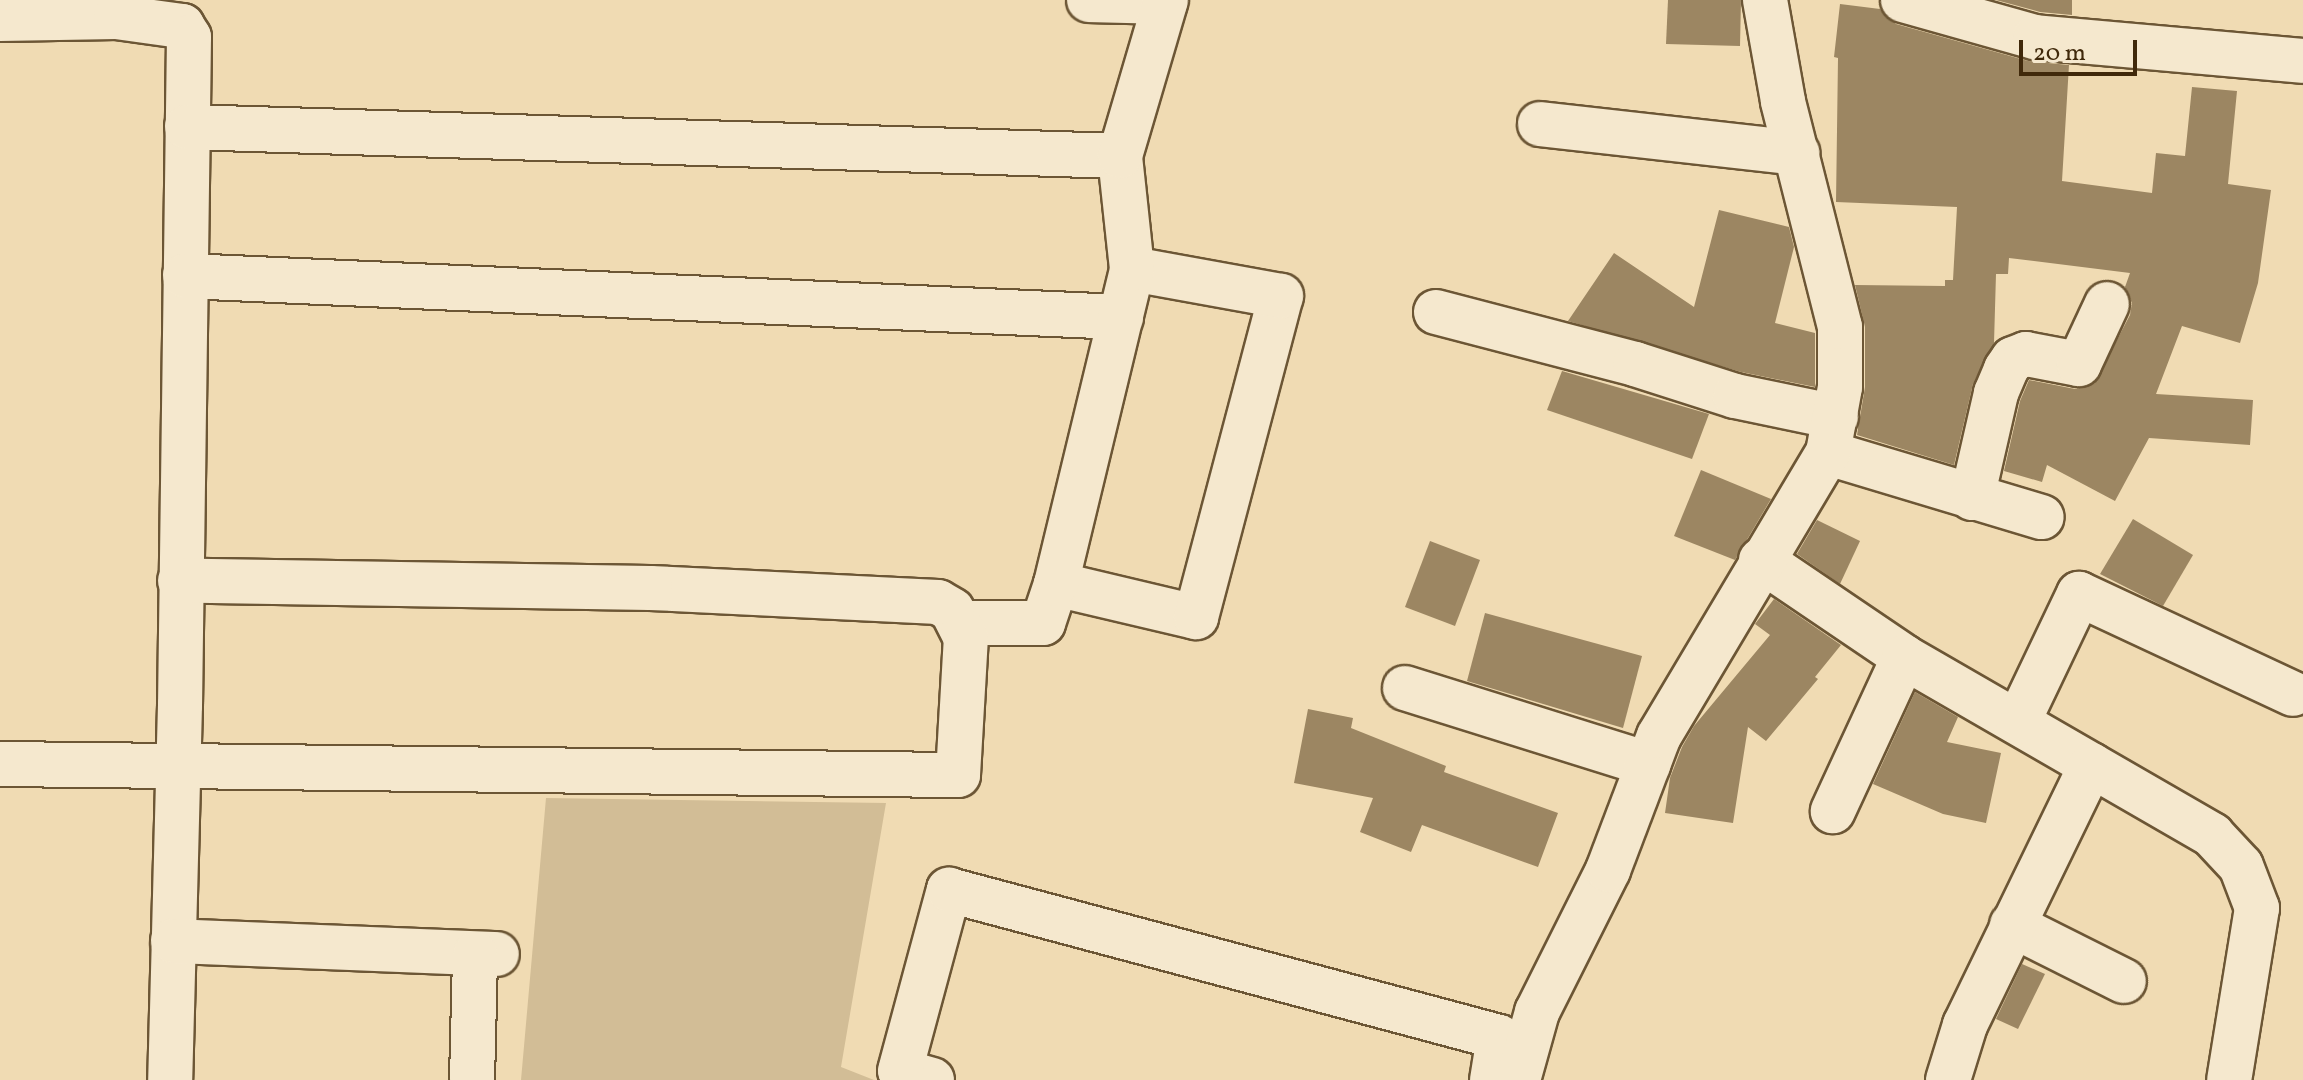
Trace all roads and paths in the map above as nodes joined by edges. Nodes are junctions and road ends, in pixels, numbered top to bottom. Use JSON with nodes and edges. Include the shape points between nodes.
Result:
{"nodes":[{"id":1,"x":1089,"y":0,"type":"edge"},
{"id":2,"x":1765,"y":0,"type":"edge"},
{"id":3,"x":1903,"y":0,"type":"edge"},
{"id":4,"x":1165,"y":1,"type":"edge"},
{"id":5,"x":189,"y":13,"type":"edge"},
{"id":6,"x":0,"y":19,"type":"edge"},
{"id":7,"x":2303,"y":61,"type":"edge"},
{"id":8,"x":1540,"y":124,"type":"dead end"},
{"id":9,"x":187,"y":127,"type":"junction"},
{"id":10,"x":1797,"y":153,"type":"junction"},
{"id":11,"x":1120,"y":156,"type":"junction"},
{"id":12,"x":1132,"y":269,"type":"junction"},
{"id":13,"x":185,"y":276,"type":"junction"},
{"id":14,"x":2107,"y":304,"type":"dead end"},
{"id":15,"x":1436,"y":312,"type":"dead end"},
{"id":16,"x":1121,"y":317,"type":"junction"},
{"id":17,"x":1832,"y":435,"type":"junction"},
{"id":18,"x":1972,"y":498,"type":"junction"},
{"id":19,"x":2042,"y":517,"type":"dead end"},
{"id":20,"x":1761,"y":560,"type":"junction"},
{"id":21,"x":180,"y":581,"type":"junction"},
{"id":22,"x":1056,"y":584,"type":"junction"},
{"id":23,"x":961,"y":623,"type":"junction"},
{"id":24,"x":1904,"y":657,"type":"junction"},
{"id":25,"x":1405,"y":688,"type":"dead end"},
{"id":26,"x":2293,"y":694,"type":"dead end"},
{"id":27,"x":2018,"y":722,"type":"junction"},
{"id":28,"x":0,"y":764,"type":"edge"},
{"id":29,"x":1648,"y":764,"type":"junction"},
{"id":30,"x":2091,"y":765,"type":"junction"},
{"id":31,"x":178,"y":766,"type":"junction"},
{"id":32,"x":1833,"y":811,"type":"dead end"},
{"id":33,"x":2012,"y":925,"type":"junction"},
{"id":34,"x":173,"y":941,"type":"junction"},
{"id":35,"x":2124,"y":981,"type":"dead end"},
{"id":36,"x":170,"y":1080,"type":"edge"},
{"id":37,"x":472,"y":1080,"type":"edge"},
{"id":38,"x":932,"y":1080,"type":"edge"},
{"id":39,"x":1492,"y":1080,"type":"edge"},
{"id":40,"x":1518,"y":1080,"type":"edge"},
{"id":41,"x":1948,"y":1080,"type":"edge"},
{"id":42,"x":2229,"y":1080,"type":"edge"}],
"edges":[{"from":1,"to":4,"type":"street"},
{"from":2,"to":10,"type":"street"},
{"from":3,"to":7,"type":"street","via":[[2035,37]]},
{"from":4,"to":11,"type":"street"},
{"from":5,"to":6,"type":"street"},
{"from":5,"to":9,"type":"street"},
{"from":8,"to":10,"type":"street"},
{"from":9,"to":11,"type":"street"},
{"from":9,"to":13,"type":"street"},
{"from":10,"to":17,"type":"street","via":[[1840,327],[1842,359]]},
{"from":11,"to":12,"type":"street"},
{"from":12,"to":16,"type":"street"},
{"from":12,"to":22,"type":"street","via":[[1281,296],[1196,617]]},
{"from":13,"to":16,"type":"street"},
{"from":13,"to":21,"type":"street"},
{"from":14,"to":18,"type":"street","via":[[2079,364],[2026,354],[2006,369]]},
{"from":15,"to":17,"type":"street","via":[[1635,364]]},
{"from":16,"to":22,"type":"street"},
{"from":17,"to":18,"type":"street"},
{"from":17,"to":20,"type":"street","via":[[1787,525]]},
{"from":18,"to":19,"type":"street"},
{"from":20,"to":24,"type":"street"},
{"from":20,"to":29,"type":"street","via":[[1686,685]]},
{"from":21,"to":23,"type":"street","via":[[650,588],[938,602]]},
{"from":21,"to":31,"type":"street"},
{"from":22,"to":23,"type":"street","via":[[1043,623]]},
{"from":23,"to":31,"type":"street","via":[[966,638],[958,775]]},
{"from":24,"to":27,"type":"street"},
{"from":24,"to":32,"type":"street"},
{"from":25,"to":29,"type":"street"},
{"from":26,"to":27,"type":"street","via":[[2079,594]]},
{"from":27,"to":30,"type":"street"},
{"from":28,"to":31,"type":"street"},
{"from":29,"to":40,"type":"street","via":[[1608,870],[1537,1012]]},
{"from":30,"to":33,"type":"street"},
{"from":30,"to":42,"type":"street","via":[[2212,835],[2241,866],[2252,888],[2257,908]]},
{"from":31,"to":34,"type":"street"},
{"from":33,"to":35,"type":"street"},
{"from":33,"to":41,"type":"street","via":[[1965,1025]]},
{"from":34,"to":36,"type":"street"},
{"from":34,"to":37,"type":"street","via":[[486,954]]},
{"from":38,"to":39,"type":"street","via":[[900,1071],[949,890],[1499,1037]]}]}
